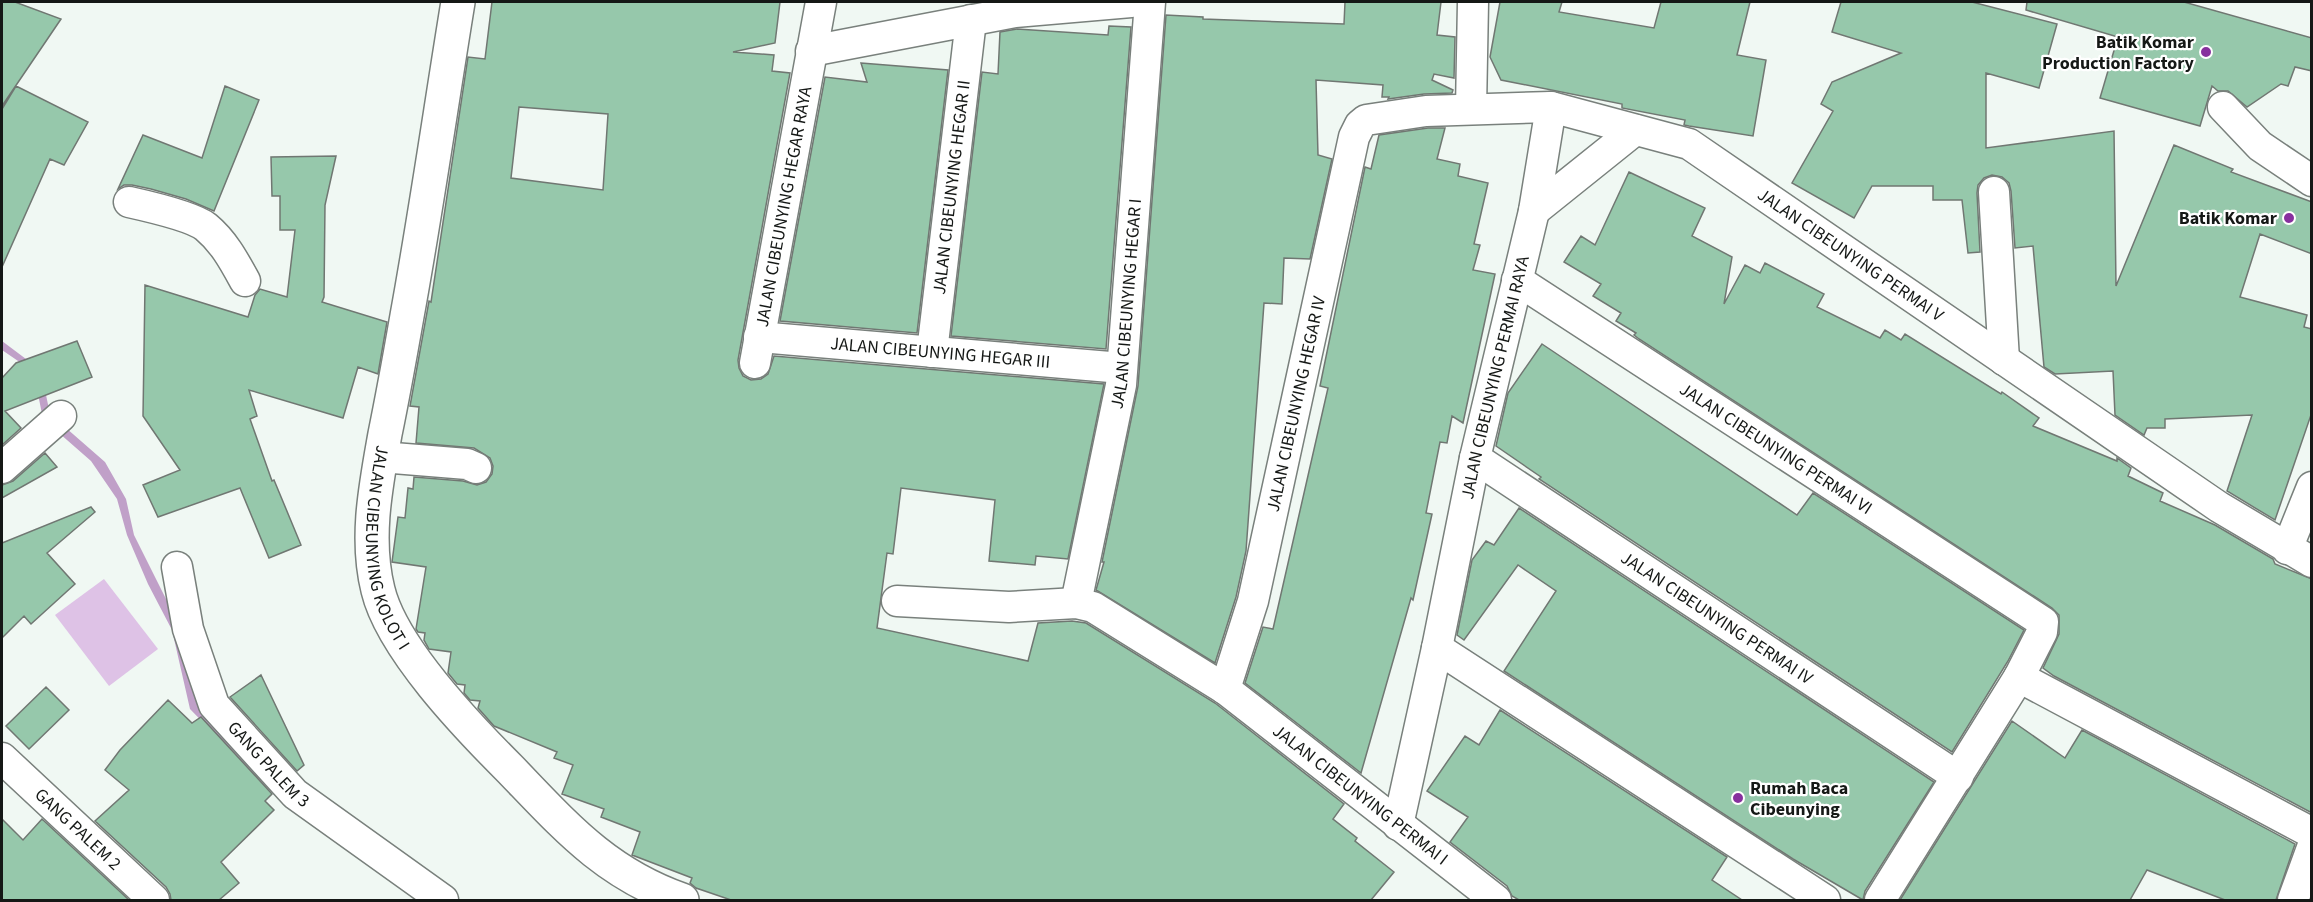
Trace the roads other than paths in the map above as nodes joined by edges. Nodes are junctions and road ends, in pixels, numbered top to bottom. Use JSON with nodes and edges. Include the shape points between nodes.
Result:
{"nodes":[{"id":1,"x":458,"y":2,"type":"edge"},
{"id":2,"x":821,"y":2,"type":"edge"},
{"id":3,"x":1131,"y":2,"type":"edge"},
{"id":4,"x":1150,"y":2,"type":"edge"},
{"id":5,"x":1473,"y":2,"type":"edge"},
{"id":6,"x":970,"y":20,"type":"junction"},
{"id":7,"x":811,"y":51,"type":"junction"},
{"id":8,"x":1551,"y":107,"type":"junction"},
{"id":9,"x":2223,"y":107,"type":"dead end"},
{"id":10,"x":1471,"y":109,"type":"junction"},
{"id":11,"x":1366,"y":120,"type":"joint"},
{"id":12,"x":1635,"y":130,"type":"junction"},
{"id":13,"x":2312,"y":181,"type":"edge"},
{"id":14,"x":1994,"y":192,"type":"dead end"},
{"id":15,"x":129,"y":202,"type":"dead end"},
{"id":16,"x":1534,"y":211,"type":"junction"},
{"id":17,"x":1517,"y":280,"type":"junction"},
{"id":18,"x":245,"y":281,"type":"dead end"},
{"id":19,"x":757,"y":350,"type":"joint"},
{"id":20,"x":932,"y":352,"type":"junction"},
{"id":21,"x":2004,"y":360,"type":"junction"},
{"id":22,"x":1122,"y":368,"type":"junction"},
{"id":23,"x":61,"y":416,"type":"dead end"},
{"id":24,"x":381,"y":457,"type":"junction"},
{"id":25,"x":1475,"y":458,"type":"junction"},
{"id":26,"x":2,"y":468,"type":"edge"},
{"id":27,"x":476,"y":468,"type":"dead end"},
{"id":28,"x":2312,"y":487,"type":"edge"},
{"id":29,"x":2299,"y":555,"type":"edge"},
{"id":30,"x":177,"y":567,"type":"dead end"},
{"id":31,"x":897,"y":601,"type":"dead end"},
{"id":32,"x":1076,"y":603,"type":"junction"},
{"id":33,"x":1437,"y":648,"type":"junction"},
{"id":34,"x":2019,"y":677,"type":"junction"},
{"id":35,"x":1225,"y":689,"type":"junction"},
{"id":36,"x":2,"y":758,"type":"edge"},
{"id":37,"x":1958,"y":777,"type":"junction"},
{"id":38,"x":1398,"y":825,"type":"junction"},
{"id":39,"x":2312,"y":833,"type":"edge"},
{"id":40,"x":2312,"y":848,"type":"edge"},
{"id":41,"x":154,"y":900,"type":"edge"},
{"id":42,"x":443,"y":900,"type":"edge"},
{"id":43,"x":682,"y":900,"type":"edge"},
{"id":44,"x":1496,"y":900,"type":"edge"},
{"id":45,"x":1825,"y":900,"type":"edge"},
{"id":46,"x":1880,"y":900,"type":"edge"},
{"id":47,"x":2293,"y":900,"type":"edge"}],
"edges":[{"from":1,"to":24,"type":"street","name":"JALAN CIBEUNYING KOLOT I"},
{"from":2,"to":7,"type":"street","name":"JALAN CIBEUNYING HEGAR RAYA"},
{"from":3,"to":6,"type":"street"},
{"from":4,"to":22,"type":"street","name":"JALAN CIBEUNYING HEGAR I"},
{"from":5,"to":10,"type":"street"},
{"from":6,"to":7,"type":"street"},
{"from":6,"to":20,"type":"street","name":"JALAN CIBEUNYING HEGAR II"},
{"from":7,"to":19,"type":"street","name":"JALAN CIBEUNYING HEGAR RAYA"},
{"from":8,"to":10,"type":"street","name":"JALAN CIBEUNYING PERMAI V"},
{"from":8,"to":12,"type":"street","name":"JALAN CIBEUNYING PERMAI V"},
{"from":8,"to":16,"type":"street","name":"JALAN CIBEUNYING PERMAI RAYA"},
{"from":9,"to":13,"type":"street","via":[[2260,146]]},
{"from":10,"to":11,"type":"street","name":"JALAN CIBEUNYING PERMAI V"},
{"from":11,"to":35,"type":"street","name":"JALAN CIBEUNYING HEGAR IV","via":[[1354,137],[1253,602]]},
{"from":12,"to":16,"type":"street"},
{"from":12,"to":21,"type":"street","name":"JALAN CIBEUNYING PERMAI V","via":[[1689,144]]},
{"from":14,"to":21,"type":"street"},
{"from":15,"to":18,"type":"street","via":[[204,225],[225,247]]},
{"from":16,"to":17,"type":"street","name":"JALAN CIBEUNYING PERMAI RAYA"},
{"from":17,"to":25,"type":"street","name":"JALAN CIBEUNYING PERMAI RAYA"},
{"from":17,"to":34,"type":"street","name":"JALAN CIBEUNYING PERMAI VI","via":[[2043,622],[2042,632]]},
{"from":19,"to":20,"type":"street","name":"JALAN CIBEUNYING HEGAR III"},
{"from":20,"to":22,"type":"street","name":"JALAN CIBEUNYING HEGAR III"},
{"from":21,"to":29,"type":"street","name":"JALAN CIBEUNYING PERMAI V","via":[[2219,507]]},
{"from":22,"to":32,"type":"street","name":"JALAN CIBEUNYING HEGAR I"},
{"from":23,"to":26,"type":"street"},
{"from":24,"to":27,"type":"street"},
{"from":24,"to":43,"type":"street","name":"JALAN CIBEUNYING KOLOT I","via":[[372,544],[378,589],[388,617],[408,651],[470,728],[570,831],[628,876],[652,890]]},
{"from":25,"to":33,"type":"street","name":"JALAN CIBEUNYING PERMAI RAYA"},
{"from":25,"to":37,"type":"street","name":"JALAN CIBEUNYING PERMAI IV"},
{"from":28,"to":29,"type":"street","name":"JALAN CIBEUNYING PERMAI V"},
{"from":30,"to":42,"type":"street","name":"GANG PALEM 3","via":[[188,629],[214,705],[296,794]]},
{"from":31,"to":32,"type":"street","via":[[1009,607]]},
{"from":32,"to":35,"type":"street","name":"JALAN CIBEUNYING PERMAI I","via":[[1093,607]]},
{"from":33,"to":38,"type":"street","name":"JALAN CIBEUNYING PERMAI RAYA"},
{"from":33,"to":45,"type":"street"},
{"from":34,"to":37,"type":"street"},
{"from":34,"to":39,"type":"street"},
{"from":35,"to":38,"type":"street","name":"JALAN CIBEUNYING PERMAI I"},
{"from":36,"to":41,"type":"street","name":"GANG PALEM 2"},
{"from":37,"to":46,"type":"street"},
{"from":38,"to":44,"type":"street","name":"JALAN CIBEUNYING PERMAI I"},
{"from":40,"to":47,"type":"street"}]}
